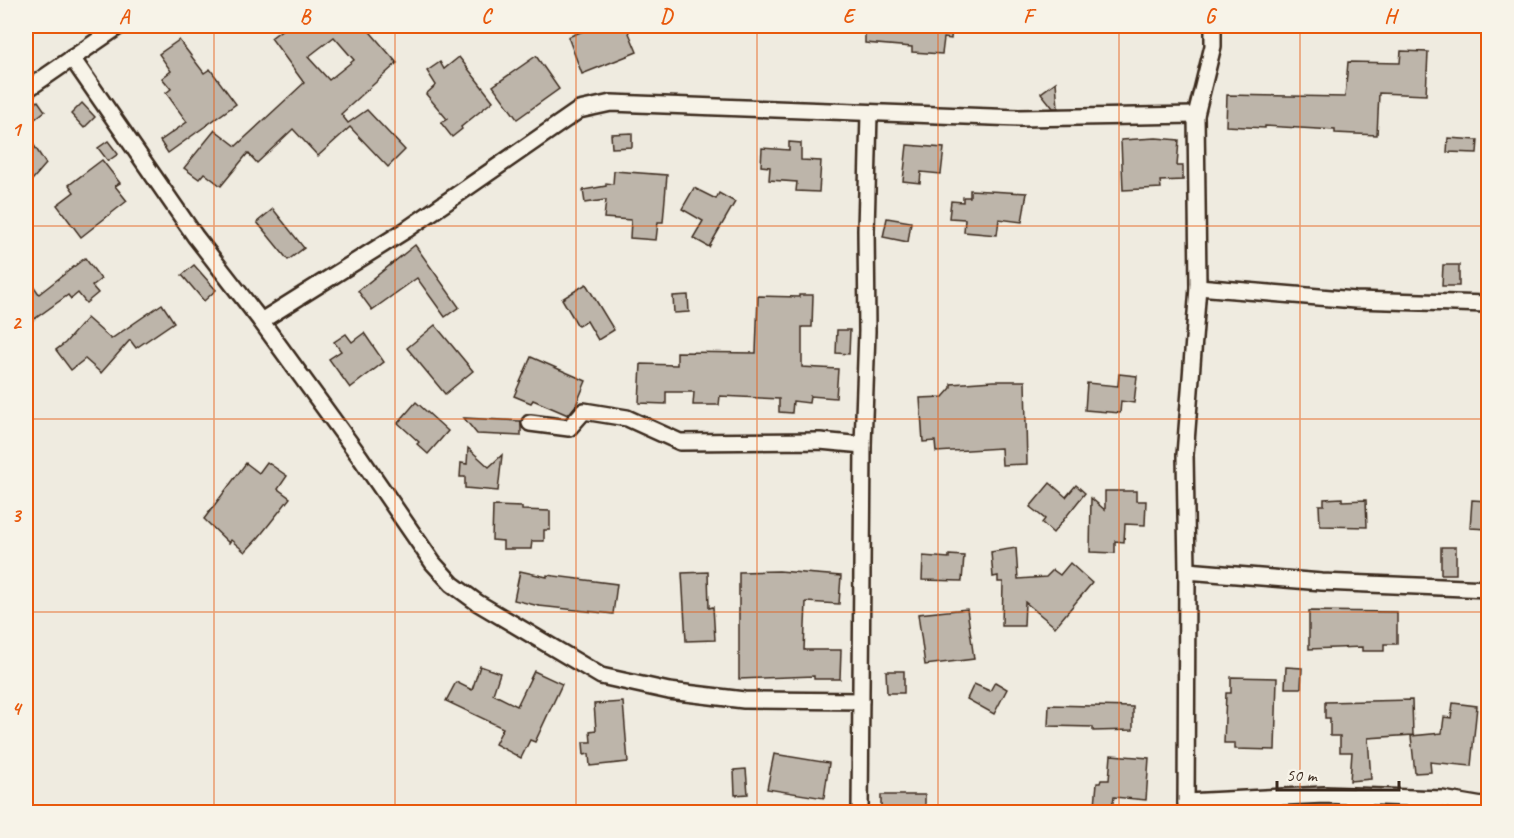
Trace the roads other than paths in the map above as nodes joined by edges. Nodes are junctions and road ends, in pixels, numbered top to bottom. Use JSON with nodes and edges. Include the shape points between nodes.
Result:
{"nodes":[{"id":1,"x":119,"y":26,"type":"edge"},
{"id":2,"x":1213,"y":26,"type":"edge"},
{"id":3,"x":72,"y":58,"type":"junction"},
{"id":4,"x":26,"y":90,"type":"edge"},
{"id":5,"x":869,"y":113,"type":"junction"},
{"id":6,"x":1196,"y":115,"type":"junction"},
{"id":7,"x":1198,"y":288,"type":"junction"},
{"id":8,"x":1488,"y":304,"type":"edge"},
{"id":9,"x":261,"y":321,"type":"junction"},
{"id":10,"x":530,"y":423,"type":"dead end"},
{"id":11,"x":863,"y":445,"type":"junction"},
{"id":12,"x":1187,"y":571,"type":"junction"},
{"id":13,"x":1488,"y":589,"type":"edge"},
{"id":14,"x":861,"y":701,"type":"junction"},
{"id":15,"x":1186,"y":807,"type":"edge"},
{"id":16,"x":1488,"y":807,"type":"edge"},
{"id":17,"x":860,"y":813,"type":"edge"}],
"edges":[{"from":1,"to":3,"type":"street"},
{"from":2,"to":6,"type":"street","via":[[1213,46]]},
{"from":3,"to":4,"type":"street"},
{"from":3,"to":9,"type":"street","via":[[195,237]]},
{"from":5,"to":6,"type":"street","via":[[1019,118]]},
{"from":5,"to":9,"type":"street","via":[[611,102],[579,110],[405,230]]},
{"from":5,"to":11,"type":"street"},
{"from":6,"to":7,"type":"street"},
{"from":7,"to":8,"type":"street","via":[[1355,300]]},
{"from":7,"to":12,"type":"street","via":[[1185,455]]},
{"from":9,"to":14,"type":"street","via":[[433,563],[452,584],[478,603],[602,676],[669,691],[744,699]]},
{"from":10,"to":11,"type":"street","via":[[569,428],[584,411],[627,418],[680,442],[820,441]]},
{"from":11,"to":14,"type":"street"},
{"from":12,"to":13,"type":"street"},
{"from":12,"to":15,"type":"street"},
{"from":14,"to":17,"type":"street"},
{"from":15,"to":16,"type":"street","via":[[1324,795],[1442,799]]}]}
